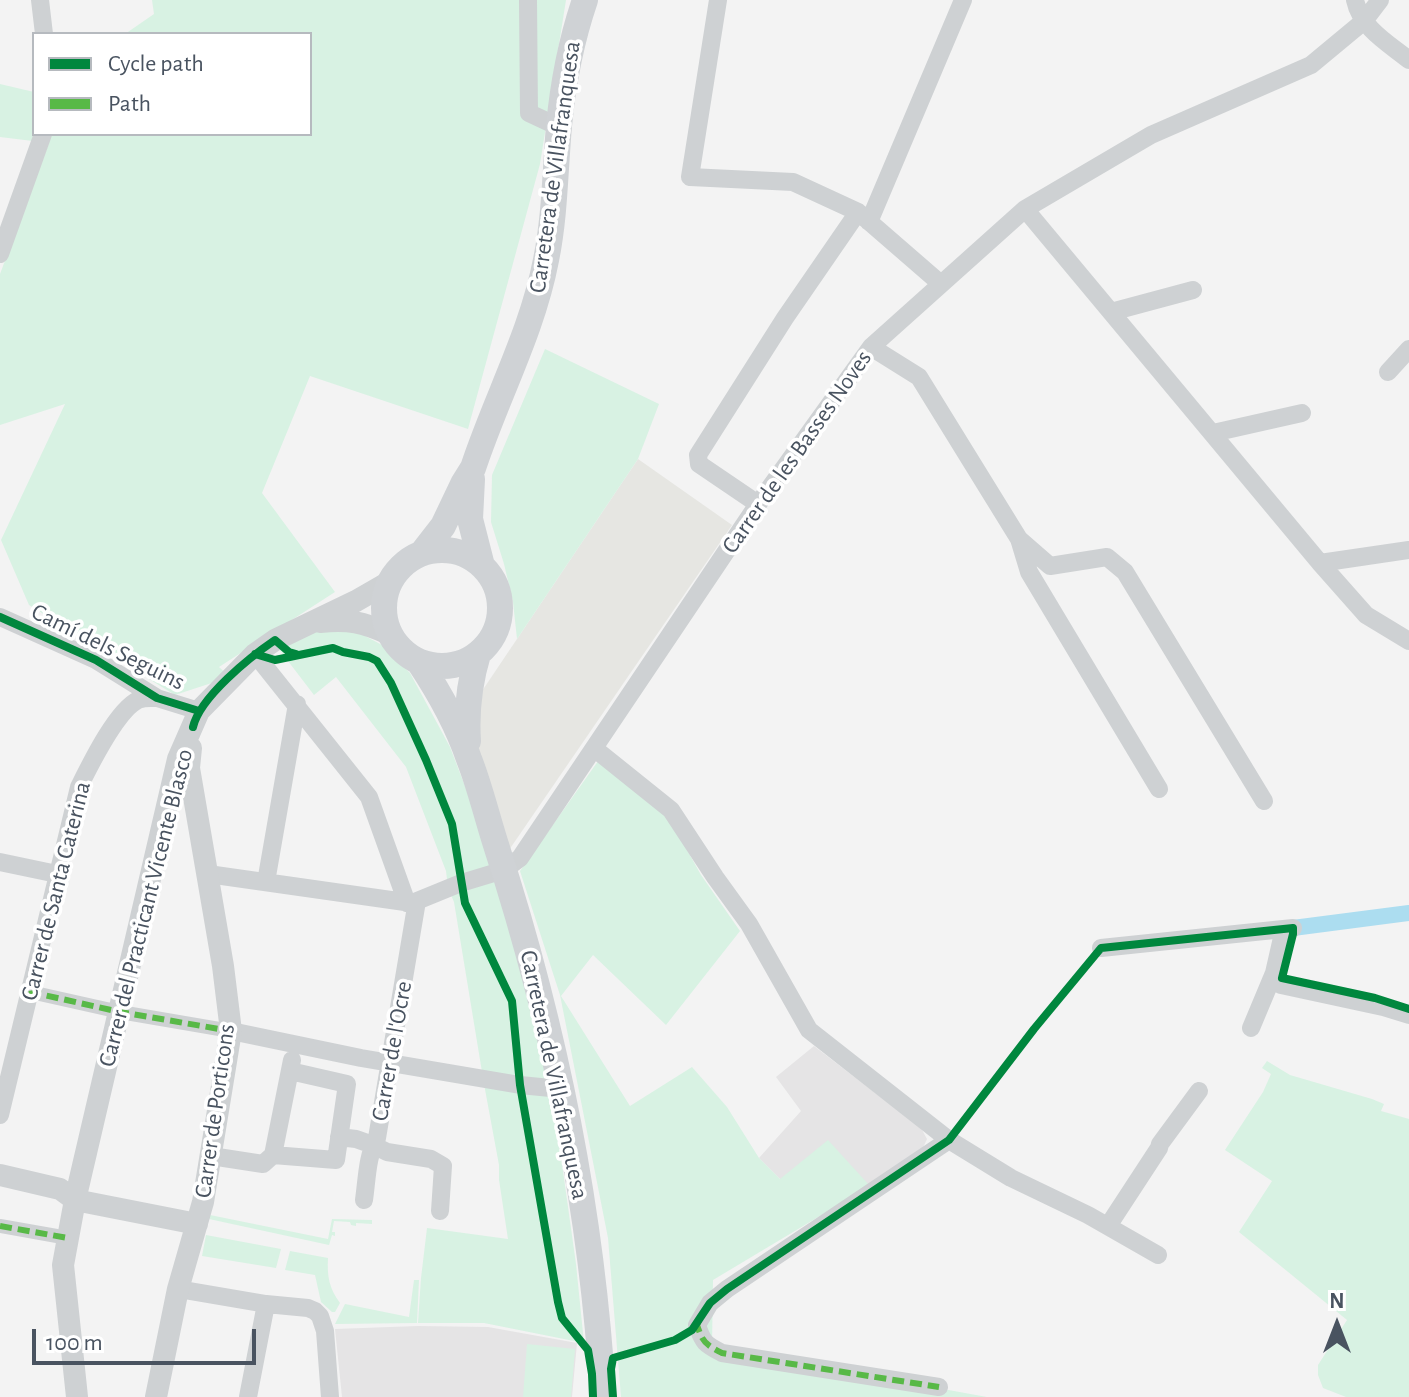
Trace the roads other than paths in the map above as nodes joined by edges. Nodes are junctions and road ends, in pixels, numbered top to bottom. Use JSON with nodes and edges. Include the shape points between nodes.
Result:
{"nodes":[{"id":1,"x":40,"y":0,"type":"edge"},
{"id":2,"x":528,"y":0,"type":"edge"},
{"id":3,"x":585,"y":0,"type":"edge"},
{"id":4,"x":718,"y":0,"type":"edge"},
{"id":5,"x":963,"y":0,"type":"edge"},
{"id":6,"x":1355,"y":0,"type":"edge"},
{"id":7,"x":1380,"y":0,"type":"edge"},
{"id":8,"x":1364,"y":21,"type":"junction"},
{"id":9,"x":44,"y":32,"type":"edge"},
{"id":10,"x":1409,"y":60,"type":"edge"},
{"id":11,"x":559,"y":127,"type":"junction"},
{"id":12,"x":42,"y":136,"type":"edge"},
{"id":13,"x":1025,"y":209,"type":"junction"},
{"id":14,"x":864,"y":217,"type":"junction"},
{"id":15,"x":0,"y":254,"type":"edge"},
{"id":16,"x":941,"y":284,"type":"junction"},
{"id":17,"x":1193,"y":290,"type":"dead end"},
{"id":18,"x":1111,"y":312,"type":"junction"},
{"id":19,"x":871,"y":347,"type":"junction"},
{"id":20,"x":1409,"y":349,"type":"edge"},
{"id":21,"x":1388,"y":372,"type":"dead end"},
{"id":22,"x":1302,"y":413,"type":"dead end"},
{"id":23,"x":1213,"y":433,"type":"junction"},
{"id":24,"x":473,"y":468,"type":"junction"},
{"id":25,"x":758,"y":504,"type":"junction"},
{"id":26,"x":1019,"y":539,"type":"junction"},
{"id":27,"x":1409,"y":550,"type":"edge"},
{"id":28,"x":422,"y":553,"type":"junction"},
{"id":29,"x":1320,"y":563,"type":"junction"},
{"id":30,"x":482,"y":566,"type":"junction"},
{"id":31,"x":389,"y":582,"type":"junction"},
{"id":32,"x":0,"y":617,"type":"edge"},
{"id":33,"x":311,"y":623,"type":"junction"},
{"id":34,"x":389,"y":634,"type":"junction"},
{"id":35,"x":1409,"y":641,"type":"edge"},
{"id":36,"x":255,"y":654,"type":"junction"},
{"id":37,"x":478,"y":654,"type":"junction"},
{"id":38,"x":419,"y":662,"type":"junction"},
{"id":39,"x":121,"y":675,"type":"junction"},
{"id":40,"x":157,"y":698,"type":"junction"},
{"id":41,"x":297,"y":704,"type":"junction"},
{"id":42,"x":129,"y":707,"type":"junction"},
{"id":43,"x":196,"y":719,"type":"junction"},
{"id":44,"x":595,"y":749,"type":"junction"},
{"id":45,"x":470,"y":760,"type":"junction"},
{"id":46,"x":1159,"y":789,"type":"dead end"},
{"id":47,"x":169,"y":801,"type":"junction"},
{"id":48,"x":1264,"y":801,"type":"dead end"},
{"id":49,"x":195,"y":802,"type":"junction"},
{"id":50,"x":0,"y":862,"type":"edge"},
{"id":51,"x":504,"y":870,"type":"junction"},
{"id":52,"x":57,"y":874,"type":"junction"},
{"id":53,"x":208,"y":874,"type":"junction"},
{"id":54,"x":266,"y":882,"type":"junction"},
{"id":55,"x":412,"y":902,"type":"junction"},
{"id":56,"x":1101,"y":948,"type":"dead end"},
{"id":57,"x":1271,"y":980,"type":"junction"},
{"id":58,"x":29,"y":994,"type":"junction"},
{"id":59,"x":120,"y":1012,"type":"junction"},
{"id":60,"x":1409,"y":1015,"type":"edge"},
{"id":61,"x":1251,"y":1028,"type":"dead end"},
{"id":62,"x":231,"y":1031,"type":"junction"},
{"id":63,"x":295,"y":1045,"type":"junction"},
{"id":64,"x":389,"y":1063,"type":"junction"},
{"id":65,"x":290,"y":1071,"type":"junction"},
{"id":66,"x":561,"y":1089,"type":"junction"},
{"id":67,"x":1199,"y":1091,"type":"dead end"},
{"id":68,"x":0,"y":1115,"type":"edge"},
{"id":69,"x":339,"y":1137,"type":"junction"},
{"id":70,"x":949,"y":1140,"type":"junction"},
{"id":71,"x":373,"y":1145,"type":"junction"},
{"id":72,"x":273,"y":1155,"type":"junction"},
{"id":73,"x":211,"y":1156,"type":"junction"},
{"id":74,"x":0,"y":1175,"type":"edge"},
{"id":75,"x":75,"y":1200,"type":"junction"},
{"id":76,"x":364,"y":1200,"type":"dead end"},
{"id":77,"x":440,"y":1211,"type":"dead end"},
{"id":78,"x":197,"y":1224,"type":"junction"},
{"id":79,"x":0,"y":1226,"type":"edge"},
{"id":80,"x":1108,"y":1226,"type":"junction"},
{"id":81,"x":68,"y":1238,"type":"junction"},
{"id":82,"x":1158,"y":1255,"type":"dead end"},
{"id":83,"x":178,"y":1289,"type":"junction"},
{"id":84,"x":266,"y":1304,"type":"junction"},
{"id":85,"x":939,"y":1387,"type":"dead end"},
{"id":86,"x":77,"y":1397,"type":"edge"},
{"id":87,"x":156,"y":1397,"type":"edge"},
{"id":88,"x":248,"y":1397,"type":"edge"},
{"id":89,"x":330,"y":1397,"type":"edge"},
{"id":90,"x":603,"y":1397,"type":"edge"}],
"edges":[{"from":1,"to":9,"type":"street"},
{"from":2,"to":11,"type":"street","via":[[529,113]]},
{"from":3,"to":11,"type":"main road","name":"Carretera de Villafranquesa"},
{"from":4,"to":14,"type":"street","via":[[690,177],[793,182]]},
{"from":5,"to":14,"type":"street"},
{"from":6,"to":8,"type":"street"},
{"from":7,"to":8,"type":"street","name":"Carrer de les Basses Noves"},
{"from":8,"to":10,"type":"street"},
{"from":8,"to":13,"type":"street","name":"Carrer de les Basses Noves","via":[[1311,65],[1151,135]]},
{"from":11,"to":24,"type":"main road","name":"Carretera de Villafranquesa","via":[[546,261],[527,327]]},
{"from":12,"to":15,"type":"street"},
{"from":13,"to":16,"type":"street","name":"Carrer de les Basses Noves"},
{"from":13,"to":18,"type":"street"},
{"from":14,"to":16,"type":"street"},
{"from":14,"to":25,"type":"street","via":[[785,318],[698,455],[699,464]]},
{"from":16,"to":19,"type":"street","name":"Carrer de les Basses Noves"},
{"from":17,"to":18,"type":"street"},
{"from":18,"to":23,"type":"street"},
{"from":19,"to":25,"type":"street","name":"Carrer de les Basses Noves"},
{"from":19,"to":26,"type":"street","via":[[919,377]]},
{"from":20,"to":21,"type":"street"},
{"from":22,"to":23,"type":"street"},
{"from":23,"to":29,"type":"street"},
{"from":24,"to":28,"type":"main road","name":"Carretera de Villafranquesa","via":[[443,526]]},
{"from":24,"to":30,"type":"main road","name":"Carretera de Villafranquesa","via":[[470,519]]},
{"from":25,"to":44,"type":"street","name":"Carrer de les Basses Noves"},
{"from":26,"to":46,"type":"street","via":[[1029,572]]},
{"from":26,"to":48,"type":"street","via":[[1050,566],[1107,557],[1125,572]]},
{"from":27,"to":29,"type":"street"},
{"from":28,"to":30,"type":"main road","via":[[454,551]]},
{"from":28,"to":31,"type":"main road"},
{"from":29,"to":35,"type":"street","via":[[1366,615]]},
{"from":30,"to":37,"type":"main road","via":[[496,587],[500,611],[494,635]]},
{"from":31,"to":33,"type":"street","name":"Carrer del Practicant Vicente Blasco"},
{"from":31,"to":34,"type":"main road","via":[[383,608]]},
{"from":32,"to":39,"type":"street","name":"Camí dels Seguins"},
{"from":33,"to":34,"type":"street","name":"Carrer del Practicant Vicente Blasco","via":[[355,621]]},
{"from":33,"to":36,"type":"street","name":"Carrer del Practicant Vicente Blasco"},
{"from":34,"to":38,"type":"main road","via":[[401,651]]},
{"from":36,"to":41,"type":"street","name":"Carrer de l'Ocre"},
{"from":36,"to":43,"type":"street","name":"Carrer del Practicant Vicente Blasco"},
{"from":37,"to":38,"type":"main road","via":[[456,665]]},
{"from":37,"to":45,"type":"main road","name":"Carretera de Villafranquesa","via":[[467,703]]},
{"from":38,"to":45,"type":"main road","name":"Carretera de Villafranquesa"},
{"from":39,"to":40,"type":"street","name":"Camí dels Seguins"},
{"from":39,"to":42,"type":"street","name":"Camí dels Seguins"},
{"from":40,"to":42,"type":"street"},
{"from":40,"to":43,"type":"street","name":"Camí dels Seguins"},
{"from":41,"to":54,"type":"street"},
{"from":41,"to":55,"type":"street","name":"Carrer de l'Ocre","via":[[369,797]]},
{"from":42,"to":52,"type":"street","name":"Carrer de Santa Caterina","via":[[102,742],[79,787]]},
{"from":43,"to":47,"type":"street","name":"Carrer del Practicant Vicente Blasco","via":[[178,759]]},
{"from":43,"to":49,"type":"street","name":"Carrer de Porticons","via":[[189,768]]},
{"from":44,"to":51,"type":"street","name":"Carrer de les Basses Noves","via":[[520,858]]},
{"from":44,"to":70,"type":"street","via":[[671,810],[749,924],[809,1030]]},
{"from":45,"to":51,"type":"main road","name":"Carretera de Villafranquesa"},
{"from":47,"to":49,"type":"street"},
{"from":47,"to":59,"type":"street","name":"Carrer del Practicant Vicente Blasco"},
{"from":49,"to":53,"type":"street","name":"Carrer de Porticons"},
{"from":50,"to":52,"type":"street"},
{"from":51,"to":55,"type":"street"},
{"from":51,"to":66,"type":"main road","name":"Carretera de Villafranquesa"},
{"from":52,"to":58,"type":"street","name":"Carrer de Santa Caterina"},
{"from":53,"to":54,"type":"street"},
{"from":53,"to":62,"type":"street","name":"Carrer de Porticons"},
{"from":54,"to":55,"type":"street"},
{"from":55,"to":64,"type":"street","name":"Carrer de l'Ocre"},
{"from":56,"to":57,"type":"street","via":[[1288,928]]},
{"from":57,"to":60,"type":"street"},
{"from":57,"to":61,"type":"street"},
{"from":58,"to":59,"type":"street"},
{"from":58,"to":68,"type":"street","name":"Carrer de Santa Caterina"},
{"from":59,"to":62,"type":"street"},
{"from":59,"to":75,"type":"street","name":"Carrer del Practicant Vicente Blasco"},
{"from":62,"to":63,"type":"street"},
{"from":62,"to":73,"type":"street","name":"Carrer de Porticons"},
{"from":63,"to":64,"type":"street"},
{"from":63,"to":65,"type":"street"},
{"from":64,"to":66,"type":"street"},
{"from":64,"to":71,"type":"street","name":"Carrer de l'Ocre"},
{"from":65,"to":69,"type":"street","via":[[347,1084]]},
{"from":65,"to":72,"type":"street"},
{"from":66,"to":90,"type":"main road","name":"Carretera de Villafranquesa","via":[[591,1262]]},
{"from":67,"to":80,"type":"street"},
{"from":69,"to":71,"type":"street"},
{"from":69,"to":72,"type":"street","via":[[336,1160]]},
{"from":70,"to":80,"type":"street"},
{"from":70,"to":85,"type":"street","via":[[727,1289],[710,1303],[697,1325],[706,1345],[722,1353]]},
{"from":71,"to":76,"type":"street","name":"Carrer de l'Ocre"},
{"from":71,"to":77,"type":"street","via":[[443,1166]]},
{"from":72,"to":73,"type":"street","via":[[263,1164]]},
{"from":73,"to":78,"type":"street","name":"Carrer de Porticons"},
{"from":74,"to":75,"type":"street","via":[[60,1189]]},
{"from":75,"to":78,"type":"street"},
{"from":75,"to":81,"type":"street","name":"Carrer del Practicant Vicente Blasco"},
{"from":78,"to":83,"type":"street","name":"Carrer de Porticons"},
{"from":79,"to":81,"type":"street"},
{"from":80,"to":82,"type":"street"},
{"from":81,"to":86,"type":"street","name":"Carrer del Practicant Vicente Blasco","via":[[63,1265]]},
{"from":83,"to":84,"type":"street"},
{"from":83,"to":87,"type":"street","name":"Carrer de Porticons"},
{"from":84,"to":88,"type":"street"},
{"from":84,"to":89,"type":"street","via":[[308,1308],[320,1316]]}]}
